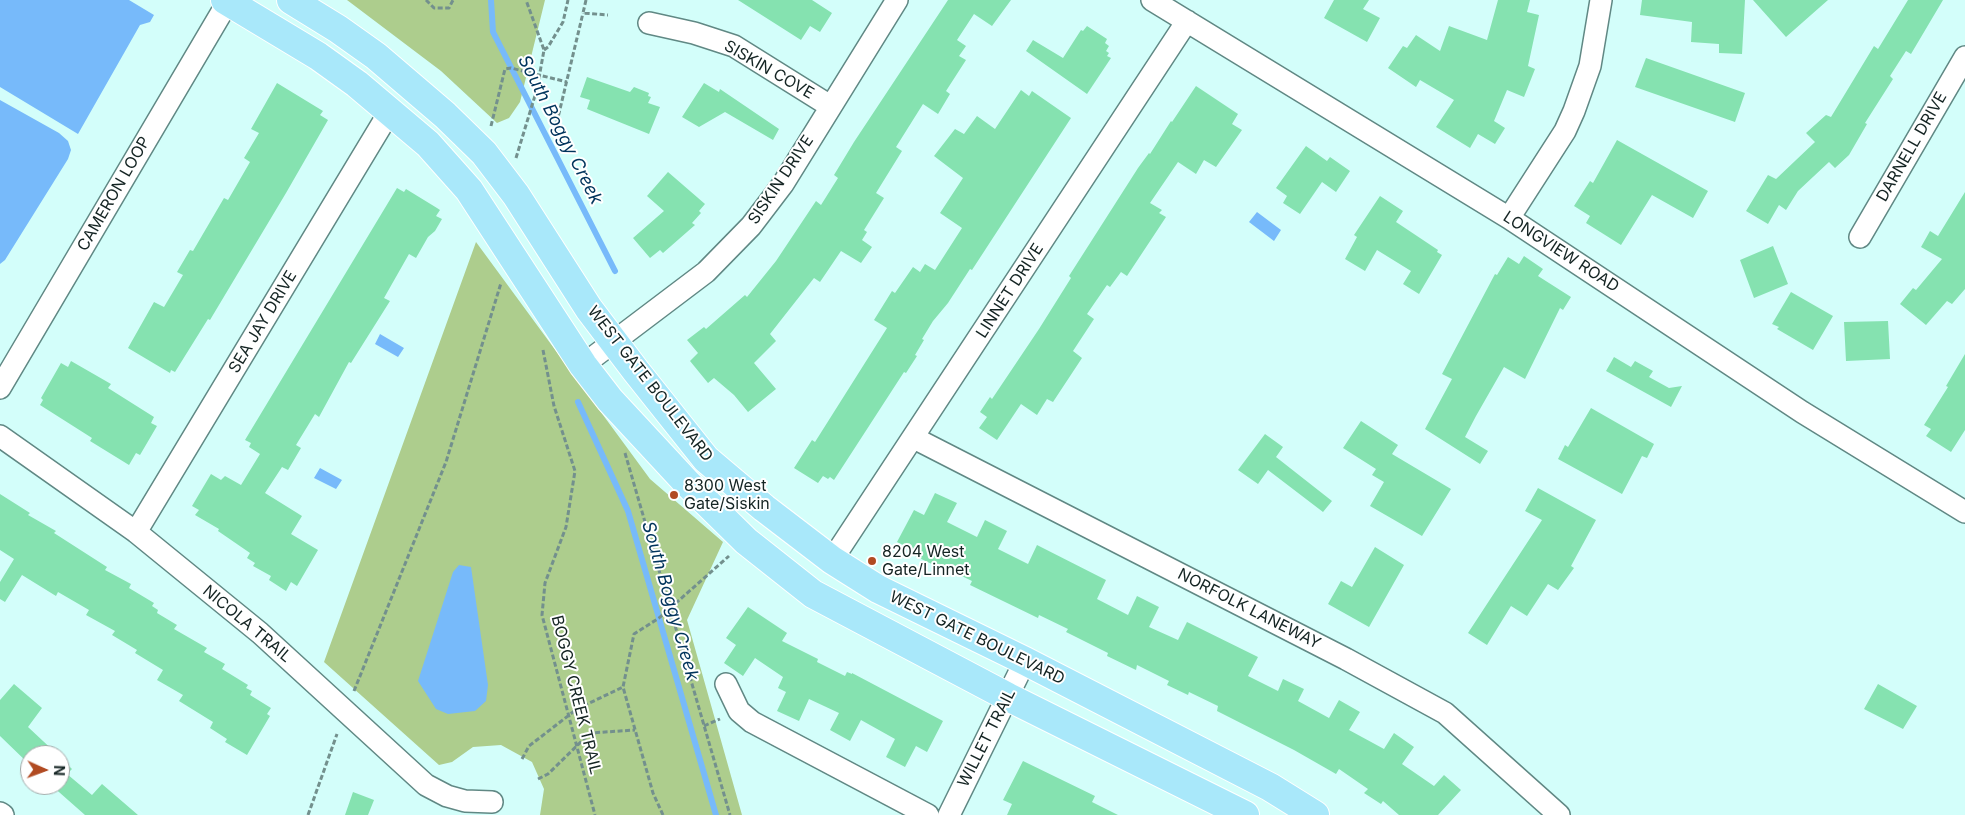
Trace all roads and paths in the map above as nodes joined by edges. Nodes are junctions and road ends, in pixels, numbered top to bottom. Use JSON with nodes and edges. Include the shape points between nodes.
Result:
{"nodes":[{"id":1,"x":292,"y":0,"type":"edge"},
{"id":2,"x":426,"y":0,"type":"edge"},
{"id":3,"x":453,"y":0,"type":"edge"},
{"id":4,"x":526,"y":0,"type":"edge"},
{"id":5,"x":568,"y":0,"type":"edge"},
{"id":6,"x":586,"y":0,"type":"edge"},
{"id":7,"x":897,"y":0,"type":"edge"},
{"id":8,"x":1152,"y":0,"type":"edge"},
{"id":9,"x":1601,"y":0,"type":"edge"},
{"id":10,"x":227,"y":1,"type":"edge"},
{"id":11,"x":583,"y":13,"type":"junction"},
{"id":12,"x":608,"y":15,"type":"dead end"},
{"id":13,"x":1186,"y":21,"type":"junction"},
{"id":14,"x":649,"y":23,"type":"dead end"},
{"id":15,"x":544,"y":50,"type":"junction"},
{"id":16,"x":1965,"y":58,"type":"edge"},
{"id":17,"x":540,"y":75,"type":"junction"},
{"id":18,"x":567,"y":82,"type":"junction"},
{"id":19,"x":830,"y":106,"type":"junction"},
{"id":20,"x":390,"y":111,"type":"junction"},
{"id":21,"x":490,"y":126,"type":"dead end"},
{"id":22,"x":555,"y":130,"type":"dead end"},
{"id":23,"x":516,"y":159,"type":"dead end"},
{"id":24,"x":1509,"y":218,"type":"junction"},
{"id":25,"x":1860,"y":237,"type":"dead end"},
{"id":26,"x":502,"y":280,"type":"dead end"},
{"id":27,"x":614,"y":342,"type":"junction"},
{"id":28,"x":543,"y":348,"type":"dead end"},
{"id":29,"x":583,"y":365,"type":"junction"},
{"id":30,"x":0,"y":388,"type":"edge"},
{"id":31,"x":0,"y":436,"type":"edge"},
{"id":32,"x":914,"y":438,"type":"junction"},
{"id":33,"x":622,"y":444,"type":"dead end"},
{"id":34,"x":1965,"y":512,"type":"edge"},
{"id":35,"x":136,"y":532,"type":"junction"},
{"id":36,"x":735,"y":551,"type":"dead end"},
{"id":37,"x":832,"y":560,"type":"junction"},
{"id":38,"x":670,"y":608,"type":"junction"},
{"id":39,"x":1025,"y":661,"type":"junction"},
{"id":40,"x":726,"y":684,"type":"dead end"},
{"id":41,"x":623,"y":686,"type":"junction"},
{"id":42,"x":352,"y":693,"type":"dead end"},
{"id":43,"x":1008,"y":697,"type":"junction"},
{"id":44,"x":568,"y":716,"type":"junction"},
{"id":45,"x":635,"y":730,"type":"junction"},
{"id":46,"x":337,"y":734,"type":"dead end"},
{"id":47,"x":576,"y":746,"type":"junction"},
{"id":48,"x":522,"y":759,"type":"dead end"},
{"id":49,"x":538,"y":779,"type":"dead end"},
{"id":50,"x":492,"y":802,"type":"dead end"},
{"id":51,"x":308,"y":815,"type":"edge"},
{"id":52,"x":595,"y":815,"type":"edge"},
{"id":53,"x":663,"y":815,"type":"edge"},
{"id":54,"x":730,"y":815,"type":"edge"},
{"id":55,"x":928,"y":815,"type":"edge"},
{"id":56,"x":949,"y":815,"type":"edge"},
{"id":57,"x":1244,"y":815,"type":"edge"},
{"id":58,"x":1315,"y":815,"type":"edge"},
{"id":59,"x":1559,"y":815,"type":"edge"}],
"edges":[{"from":1,"to":27,"type":"main road","name":"WEST GATE BOULEVARD","via":[[376,56],[445,115],[484,154],[516,195]]},
{"from":2,"to":3,"type":"path","via":[[434,8],[449,8]]},
{"from":4,"to":15,"type":"path"},
{"from":5,"to":15,"type":"path","via":[[563,22]]},
{"from":6,"to":11,"type":"path"},
{"from":7,"to":19,"type":"street","name":"SISKIN DRIVE"},
{"from":8,"to":13,"type":"street","name":"LONGVIEW ROAD"},
{"from":9,"to":24,"type":"street","via":[[1590,66],[1580,98],[1565,131]]},
{"from":10,"to":20,"type":"main road","name":"WEST GATE BOULEVARD","via":[[318,56]]},
{"from":10,"to":30,"type":"street","name":"CAMERON LOOP"},
{"from":11,"to":12,"type":"path"},
{"from":11,"to":18,"type":"path"},
{"from":13,"to":24,"type":"street","name":"LONGVIEW ROAD"},
{"from":13,"to":32,"type":"street","name":"LINNET DRIVE"},
{"from":14,"to":19,"type":"street","name":"SISKIN COVE","via":[[734,46]]},
{"from":15,"to":17,"type":"path"},
{"from":16,"to":25,"type":"street","name":"DARNELL DRIVE"},
{"from":17,"to":18,"type":"path"},
{"from":17,"to":21,"type":"path","via":[[505,69]]},
{"from":17,"to":23,"type":"path"},
{"from":18,"to":22,"type":"path"},
{"from":19,"to":27,"type":"street","name":"SISKIN DRIVE","via":[[782,184],[751,226],[706,272]]},
{"from":20,"to":29,"type":"main road","name":"WEST GATE BOULEVARD","via":[[428,144],[469,190]]},
{"from":20,"to":35,"type":"street","name":"SEA JAY DRIVE"},
{"from":24,"to":34,"type":"street","name":"LONGVIEW ROAD","via":[[1802,412]]},
{"from":26,"to":42,"type":"path","via":[[446,462]]},
{"from":27,"to":29,"type":"street","name":"SISKIN DRIVE"},
{"from":27,"to":37,"type":"main road","name":"WEST GATE BOULEVARD","via":[[706,459]]},
{"from":28,"to":44,"type":"path","name":"BOGGY CREEK TRAIL","via":[[554,406],[575,471],[566,526],[545,583],[542,615]]},
{"from":29,"to":43,"type":"main road","name":"WEST GATE BOULEVARD","via":[[610,400],[687,483],[753,547],[813,594]]},
{"from":31,"to":35,"type":"street","name":"NICOLA TRAIL"},
{"from":32,"to":37,"type":"street","name":"LINNET DRIVE"},
{"from":32,"to":59,"type":"street","name":"NORFOLK LANEWAY","via":[[1445,713]]},
{"from":33,"to":38,"type":"path"},
{"from":35,"to":50,"type":"street","name":"NICOLA TRAIL","via":[[260,633],[426,785],[465,801]]},
{"from":36,"to":38,"type":"path"},
{"from":37,"to":39,"type":"main road","name":"WEST GATE BOULEVARD","via":[[878,589]]},
{"from":38,"to":41,"type":"path","via":[[634,634]]},
{"from":38,"to":54,"type":"path"},
{"from":39,"to":43,"type":"street","name":"WILLET TRAIL"},
{"from":39,"to":58,"type":"main road","name":"WEST GATE BOULEVARD","via":[[1270,787]]},
{"from":40,"to":55,"type":"street","via":[[739,711],[752,722]]},
{"from":41,"to":44,"type":"path"},
{"from":41,"to":45,"type":"path"},
{"from":43,"to":56,"type":"street","name":"WILLET TRAIL"},
{"from":43,"to":57,"type":"main road","name":"WEST GATE BOULEVARD"},
{"from":44,"to":47,"type":"path","name":"BOGGY CREEK TRAIL"},
{"from":44,"to":48,"type":"path","via":[[529,746]]},
{"from":45,"to":47,"type":"path","via":[[590,733]]},
{"from":45,"to":53,"type":"path","via":[[653,793]]},
{"from":46,"to":51,"type":"path"},
{"from":47,"to":49,"type":"path","via":[[548,774]]},
{"from":47,"to":52,"type":"path","name":"BOGGY CREEK TRAIL"}]}
